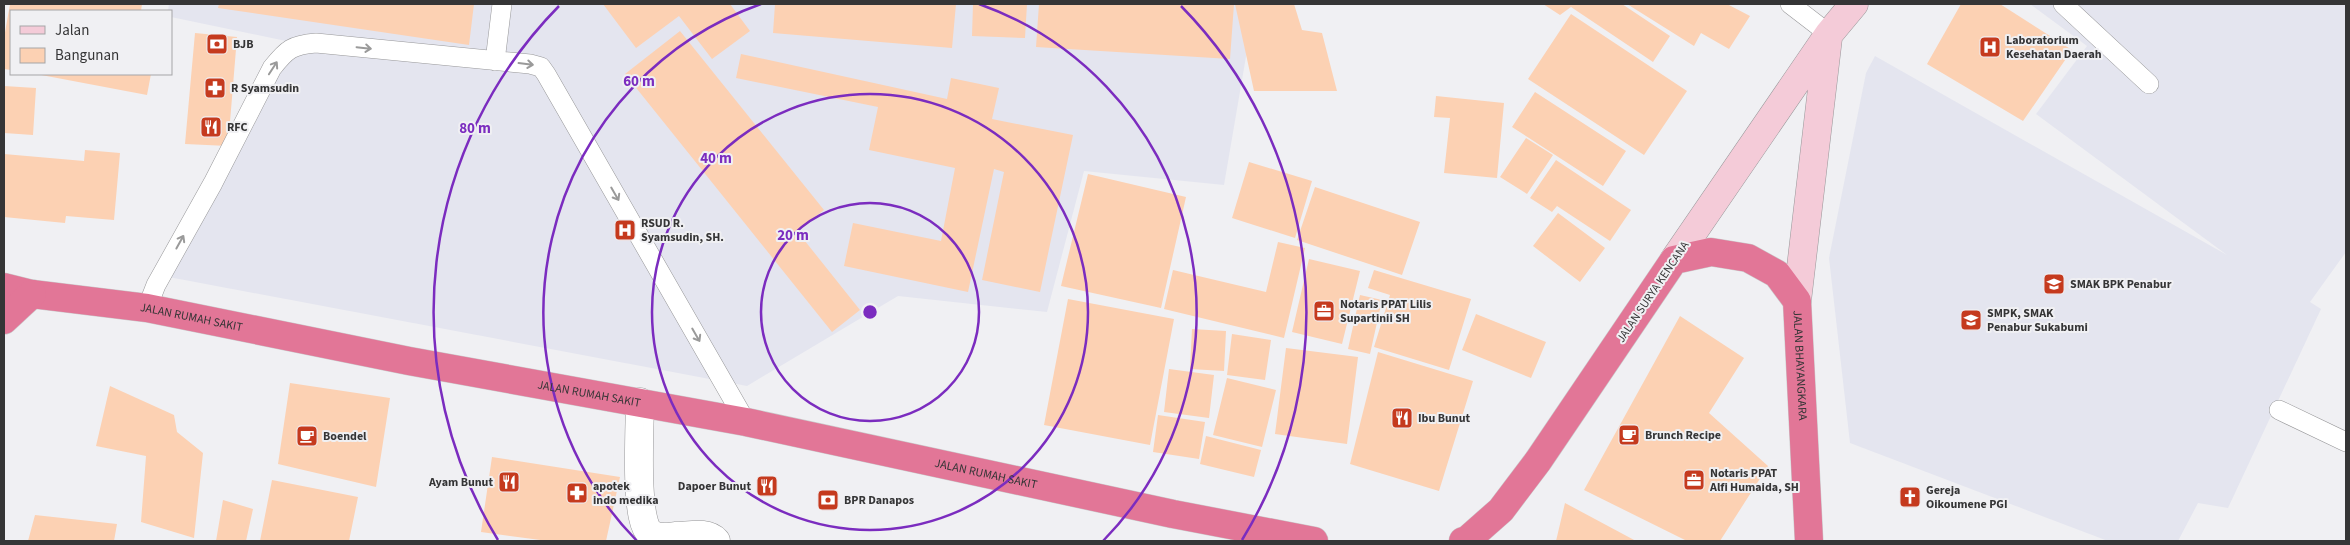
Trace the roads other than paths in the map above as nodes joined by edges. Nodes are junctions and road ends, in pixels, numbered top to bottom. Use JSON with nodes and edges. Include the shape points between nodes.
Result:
{"nodes":[{"id":1,"x":502,"y":4,"type":"edge"},
{"id":2,"x":1790,"y":4,"type":"edge"},
{"id":3,"x":1854,"y":4,"type":"edge"},
{"id":4,"x":2063,"y":4,"type":"edge"},
{"id":5,"x":1829,"y":34,"type":"junction"},
{"id":6,"x":494,"y":61,"type":"junction"},
{"id":7,"x":2149,"y":84,"type":"dead end"},
{"id":8,"x":1674,"y":260,"type":"junction"},
{"id":9,"x":4,"y":287,"type":"edge"},
{"id":10,"x":32,"y":294,"type":"junction"},
{"id":11,"x":1797,"y":301,"type":"junction"},
{"id":12,"x":147,"y":308,"type":"junction"},
{"id":13,"x":4,"y":320,"type":"edge"},
{"id":14,"x":640,"y":402,"type":"junction"},
{"id":15,"x":2279,"y":410,"type":"dead end"},
{"id":16,"x":746,"y":422,"type":"junction"},
{"id":17,"x":2346,"y":442,"type":"edge"},
{"id":18,"x":716,"y":541,"type":"edge"},
{"id":19,"x":1314,"y":541,"type":"edge"},
{"id":20,"x":1465,"y":541,"type":"edge"},
{"id":21,"x":1809,"y":541,"type":"edge"}],
"edges":[{"from":1,"to":6,"type":"lane"},
{"from":2,"to":5,"type":"lane"},
{"from":3,"to":5,"type":"main road","name":"JALAN SURYA KENCANA"},
{"from":4,"to":7,"type":"lane"},
{"from":5,"to":8,"type":"main road","name":"JALAN SURYA KENCANA"},
{"from":5,"to":11,"type":"main road"},
{"from":12,"to":6,"type":"lane","one_way":true,"via":[[156,285],[272,68],[285,52],[297,44],[316,43]]},
{"from":6,"to":16,"type":"lane","one_way":true,"via":[[541,67],[546,74]]},
{"from":8,"to":11,"type":"highway","name":"JALAN BHAYANGKARA","via":[[1711,252],[1748,258],[1776,274]]},
{"from":8,"to":20,"type":"highway","name":"JALAN SURYA KENCANA","via":[[1538,461],[1501,510]]},
{"from":9,"to":10,"type":"highway","name":"JALAN RUMAH SAKIT"},
{"from":10,"to":12,"type":"highway","name":"JALAN RUMAH SAKIT"},
{"from":10,"to":13,"type":"highway"},
{"from":11,"to":21,"type":"highway","name":"JALAN BHAYANGKARA"},
{"from":12,"to":14,"type":"highway","name":"JALAN RUMAH SAKIT","via":[[409,361]]},
{"from":14,"to":16,"type":"highway","name":"JALAN RUMAH SAKIT"},
{"from":14,"to":18,"type":"street","via":[[640,504],[643,522],[649,532],[658,537],[704,535]]},
{"from":15,"to":17,"type":"lane"},
{"from":16,"to":19,"type":"highway","name":"JALAN RUMAH SAKIT"}]}
